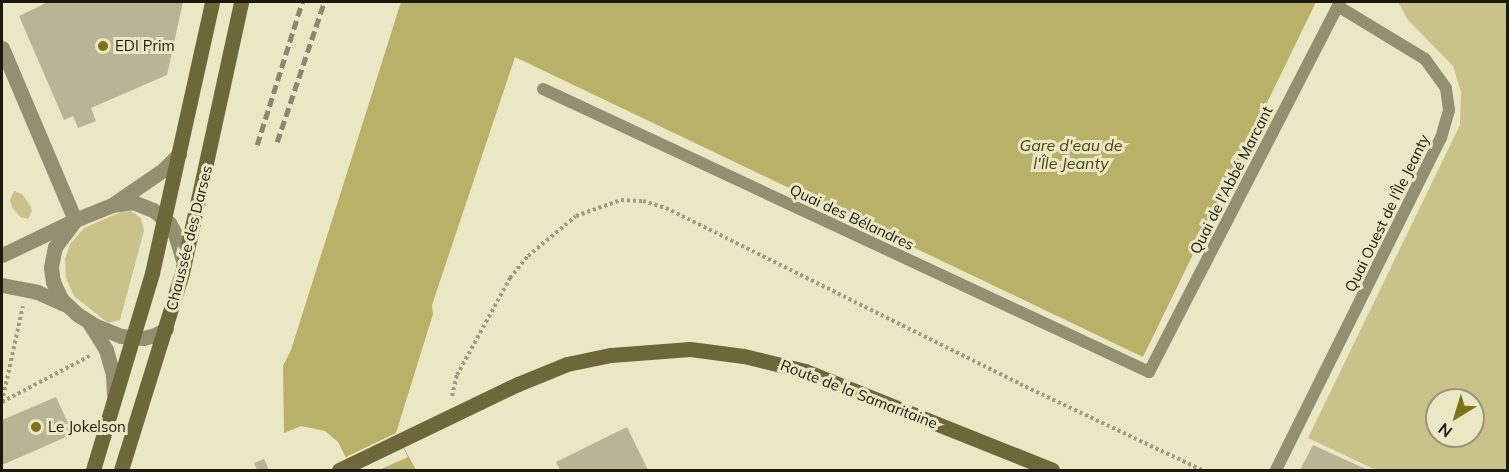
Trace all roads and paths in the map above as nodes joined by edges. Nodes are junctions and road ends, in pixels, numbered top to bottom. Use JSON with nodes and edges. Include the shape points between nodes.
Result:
{"nodes":[{"id":1,"x":212,"y":2,"type":"edge"},
{"id":2,"x":241,"y":2,"type":"edge"},
{"id":3,"x":1339,"y":4,"type":"edge"},
{"id":4,"x":2,"y":48,"type":"edge"},
{"id":5,"x":543,"y":89,"type":"dead end"},
{"id":6,"x":179,"y":154,"type":"junction"},
{"id":7,"x":112,"y":205,"type":"junction"},
{"id":8,"x":164,"y":218,"type":"junction"},
{"id":9,"x":75,"y":220,"type":"junction"},
{"id":10,"x":2,"y":255,"type":"edge"},
{"id":11,"x":184,"y":263,"type":"junction"},
{"id":12,"x":2,"y":285,"type":"edge"},
{"id":13,"x":26,"y":289,"type":"junction"},
{"id":14,"x":68,"y":306,"type":"junction"},
{"id":15,"x":88,"y":322,"type":"junction"},
{"id":16,"x":166,"y":329,"type":"junction"},
{"id":17,"x":133,"y":338,"type":"junction"},
{"id":18,"x":94,"y":354,"type":"dead end"},
{"id":19,"x":1149,"y":372,"type":"joint"},
{"id":20,"x":114,"y":401,"type":"junction"},
{"id":21,"x":2,"y":402,"type":"edge"},
{"id":22,"x":448,"y":417,"type":"junction"},
{"id":23,"x":93,"y":471,"type":"edge"},
{"id":24,"x":121,"y":471,"type":"edge"},
{"id":25,"x":339,"y":471,"type":"edge"},
{"id":26,"x":1052,"y":471,"type":"edge"},
{"id":27,"x":1202,"y":471,"type":"edge"},
{"id":28,"x":1276,"y":471,"type":"edge"}],
"edges":[{"from":1,"to":6,"type":"main road","name":"Chaussée des Darses"},
{"from":2,"to":11,"type":"main road","name":"Chaussée des Darses"},
{"from":3,"to":19,"type":"lane","name":"Quai de l'Abbé Marcant"},
{"from":3,"to":28,"type":"lane","name":"Quai Ouest de l'Île Jeanty","via":[[1425,59],[1446,88],[1449,110],[1441,138]]},
{"from":4,"to":9,"type":"street"},
{"from":5,"to":19,"type":"lane","name":"Quai des Bélandres"},
{"from":6,"to":7,"type":"street","via":[[163,170]]},
{"from":6,"to":8,"type":"main road","name":"Chaussée des Darses"},
{"from":7,"to":8,"type":"street","via":[[140,204]]},
{"from":7,"to":9,"type":"street"},
{"from":8,"to":11,"type":"street","via":[[175,234]]},
{"from":8,"to":17,"type":"main road","name":"Chaussée des Darses"},
{"from":9,"to":10,"type":"street"},
{"from":9,"to":14,"type":"street","via":[[55,247],[51,267],[56,290]]},
{"from":11,"to":16,"type":"main road","name":"Chaussée des Darses"},
{"from":12,"to":13,"type":"street"},
{"from":13,"to":14,"type":"street"},
{"from":13,"to":21,"type":"path"},
{"from":14,"to":15,"type":"street"},
{"from":15,"to":17,"type":"street"},
{"from":15,"to":20,"type":"street","via":[[106,350],[113,375]]},
{"from":16,"to":17,"type":"street"},
{"from":16,"to":24,"type":"main road","name":"Chaussée des Darses"},
{"from":17,"to":20,"type":"main road","name":"Chaussée des Darses"},
{"from":18,"to":21,"type":"path"},
{"from":20,"to":23,"type":"main road","name":"Chaussée des Darses"},
{"from":22,"to":25,"type":"main road","name":"Route de la Samaritaine"},
{"from":22,"to":26,"type":"main road","name":"Route de la Samaritaine","via":[[575,362],[659,350],[706,350],[805,371]]},
{"from":22,"to":27,"type":"path","via":[[457,375],[510,278],[528,256],[576,216],[621,200],[643,201],[666,208]]}]}
